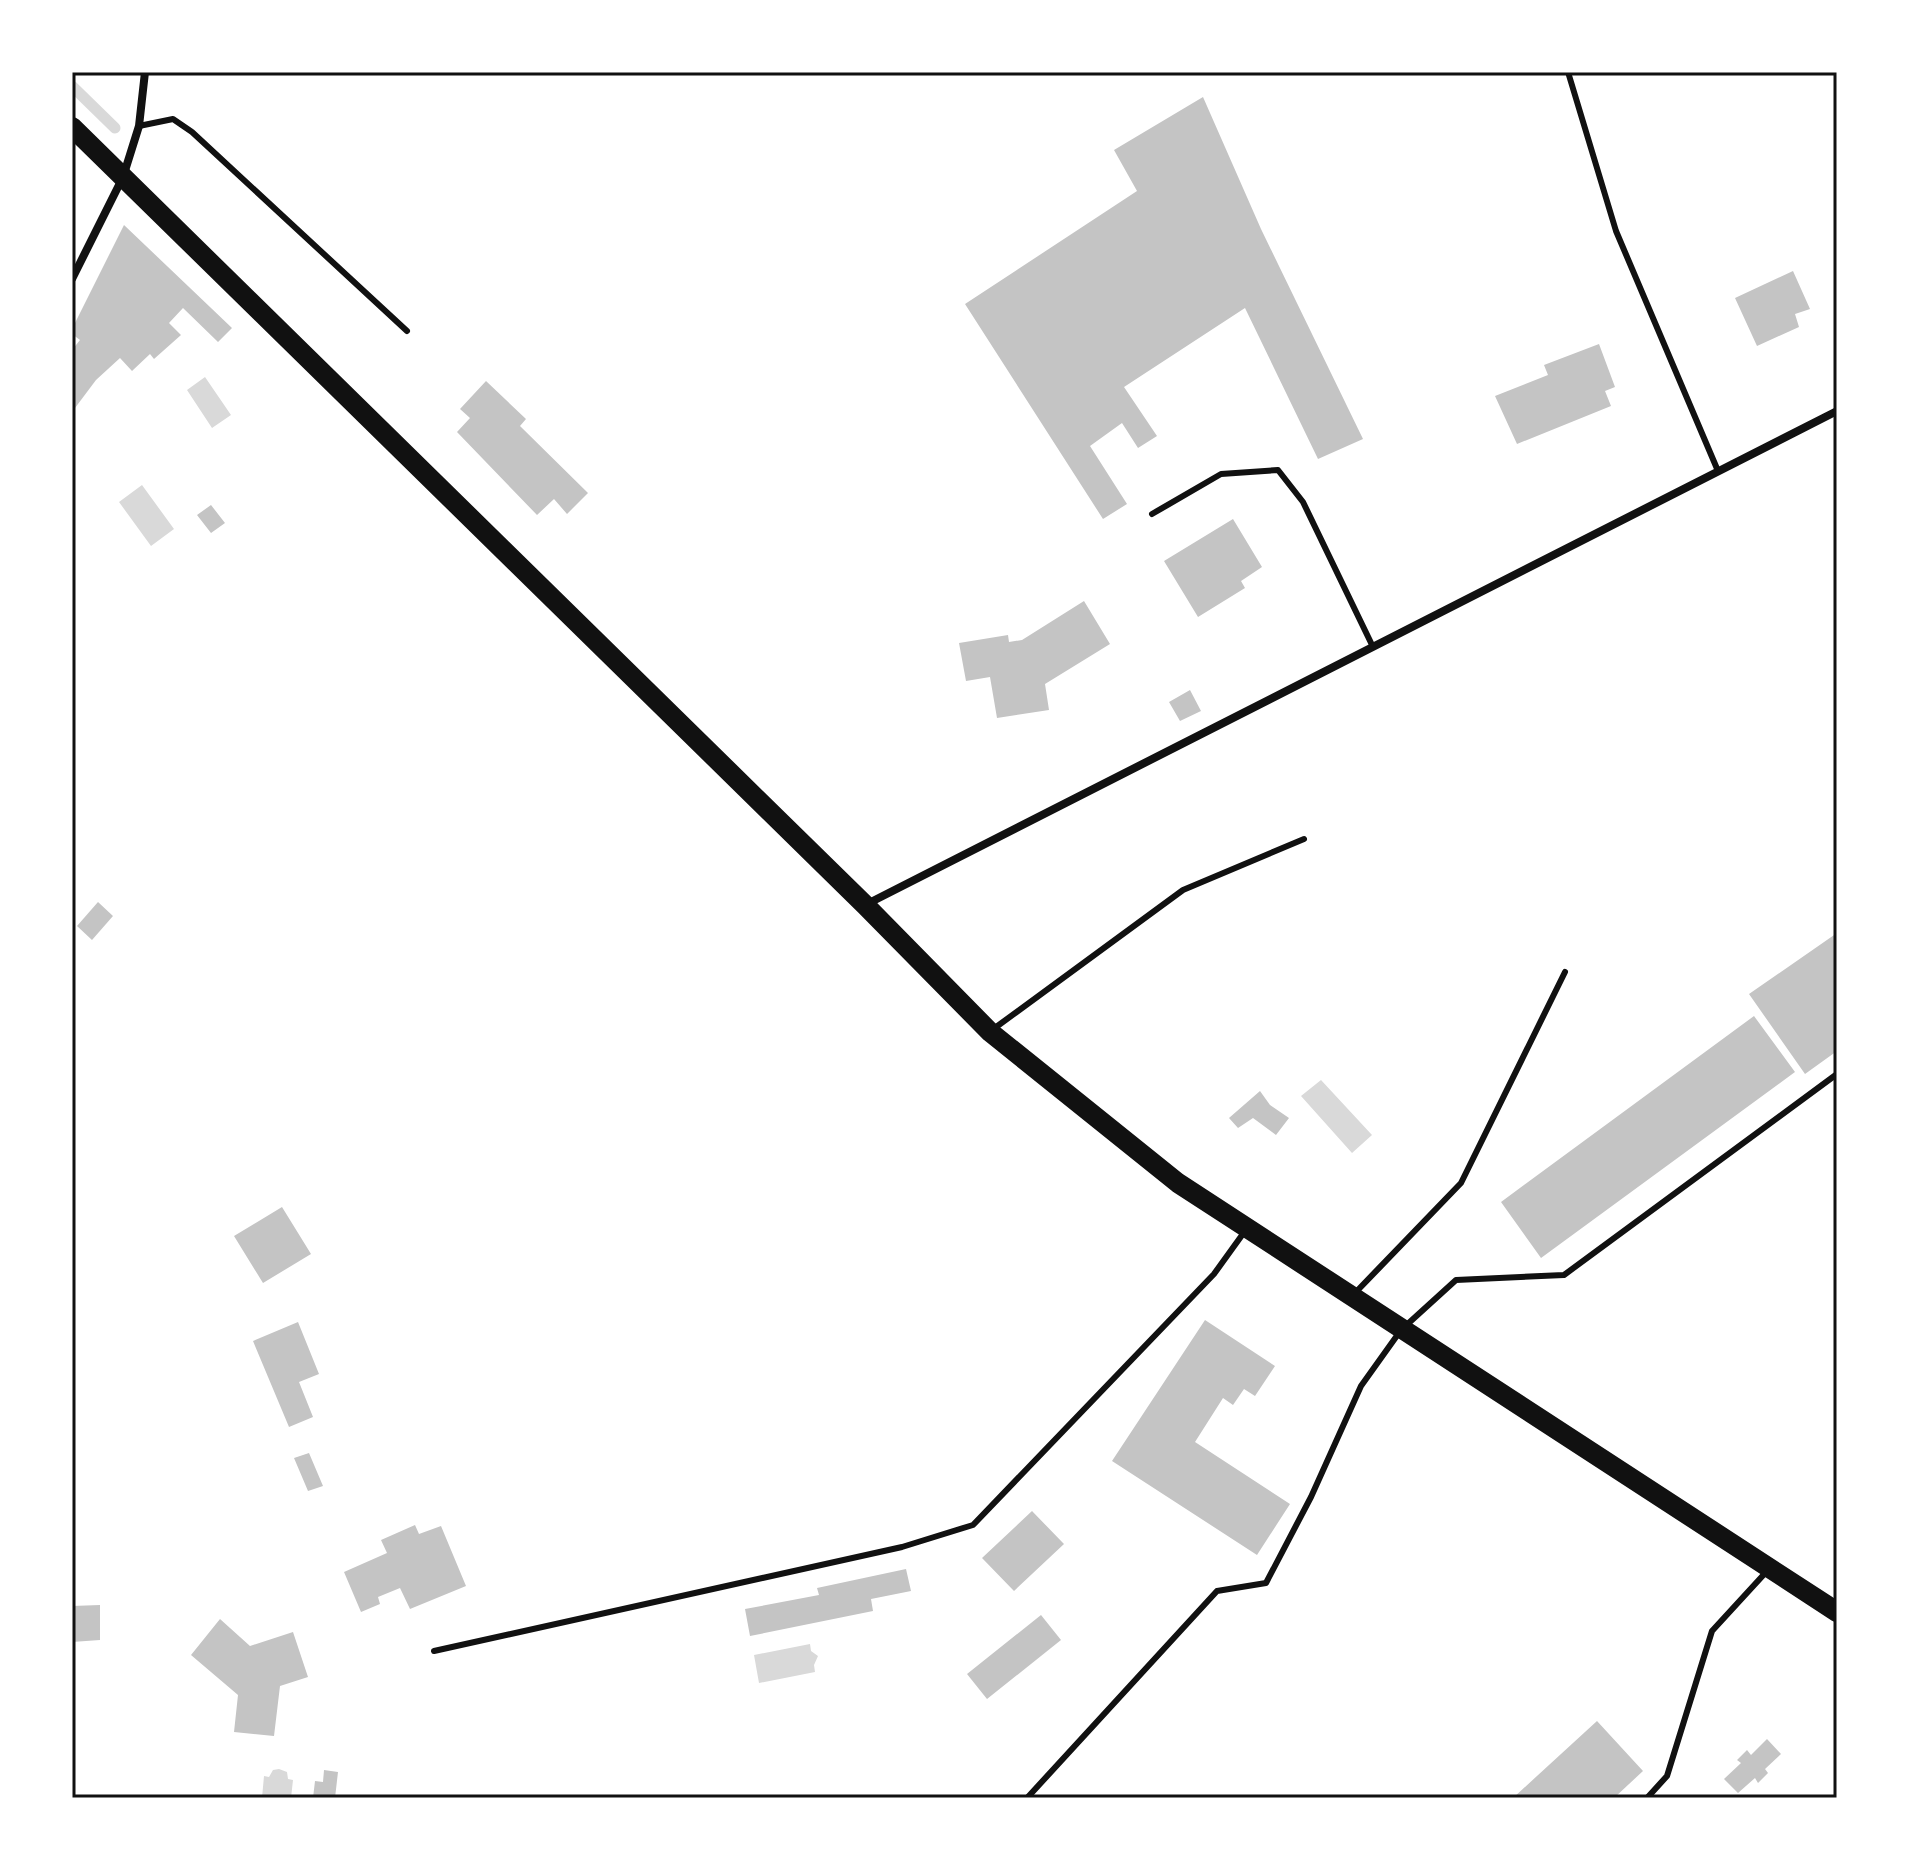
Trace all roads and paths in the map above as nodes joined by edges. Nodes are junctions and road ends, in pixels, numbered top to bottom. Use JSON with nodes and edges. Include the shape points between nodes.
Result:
{"nodes":[{"id":1,"x":145,"y":72,"type":"edge"},
{"id":2,"x":1568,"y":72,"type":"edge"},
{"id":3,"x":139,"y":126,"type":"junction"},
{"id":4,"x":72,"y":127,"type":"edge"},
{"id":5,"x":123,"y":177,"type":"junction"},
{"id":6,"x":72,"y":279,"type":"edge"},
{"id":7,"x":407,"y":331,"type":"dead end"},
{"id":8,"x":1837,"y":411,"type":"edge"},
{"id":9,"x":1718,"y":471,"type":"junction"},
{"id":10,"x":1152,"y":514,"type":"dead end"},
{"id":11,"x":1373,"y":647,"type":"junction"},
{"id":12,"x":1304,"y":839,"type":"dead end"},
{"id":13,"x":865,"y":905,"type":"junction"},
{"id":14,"x":1565,"y":972,"type":"dead end"},
{"id":15,"x":990,"y":1032,"type":"junction"},
{"id":16,"x":1837,"y":1074,"type":"edge"},
{"id":17,"x":1247,"y":1228,"type":"junction"},
{"id":18,"x":1350,"y":1297,"type":"junction"},
{"id":19,"x":1401,"y":1330,"type":"junction"},
{"id":20,"x":1770,"y":1569,"type":"junction"},
{"id":21,"x":1837,"y":1612,"type":"edge"},
{"id":22,"x":434,"y":1651,"type":"dead end"},
{"id":23,"x":1027,"y":1798,"type":"edge"},
{"id":24,"x":1647,"y":1798,"type":"edge"}],
"edges":[{"from":1,"to":3,"type":"street"},
{"from":2,"to":9,"type":"lane","via":[[1616,231]]},
{"from":3,"to":5,"type":"street"},
{"from":3,"to":7,"type":"lane","via":[[173,119],[192,132]]},
{"from":4,"to":5,"type":"main road"},
{"from":5,"to":6,"type":"street"},
{"from":5,"to":13,"type":"main road"},
{"from":8,"to":9,"type":"street"},
{"from":9,"to":11,"type":"street"},
{"from":10,"to":11,"type":"lane","via":[[1221,474],[1278,470],[1303,502]]},
{"from":11,"to":13,"type":"street"},
{"from":12,"to":15,"type":"lane","via":[[1183,890]]},
{"from":13,"to":15,"type":"main road"},
{"from":14,"to":18,"type":"lane","via":[[1461,1183]]},
{"from":15,"to":17,"type":"main road","via":[[1178,1183]]},
{"from":16,"to":19,"type":"lane","via":[[1564,1275],[1456,1280]]},
{"from":17,"to":18,"type":"main road"},
{"from":17,"to":22,"type":"lane","via":[[1214,1274],[973,1525],[902,1547]]},
{"from":18,"to":19,"type":"main road"},
{"from":19,"to":20,"type":"main road"},
{"from":19,"to":23,"type":"lane","via":[[1361,1386],[1266,1583],[1217,1591]]},
{"from":20,"to":21,"type":"main road"},
{"from":20,"to":24,"type":"lane","via":[[1712,1631],[1667,1776]]}]}
